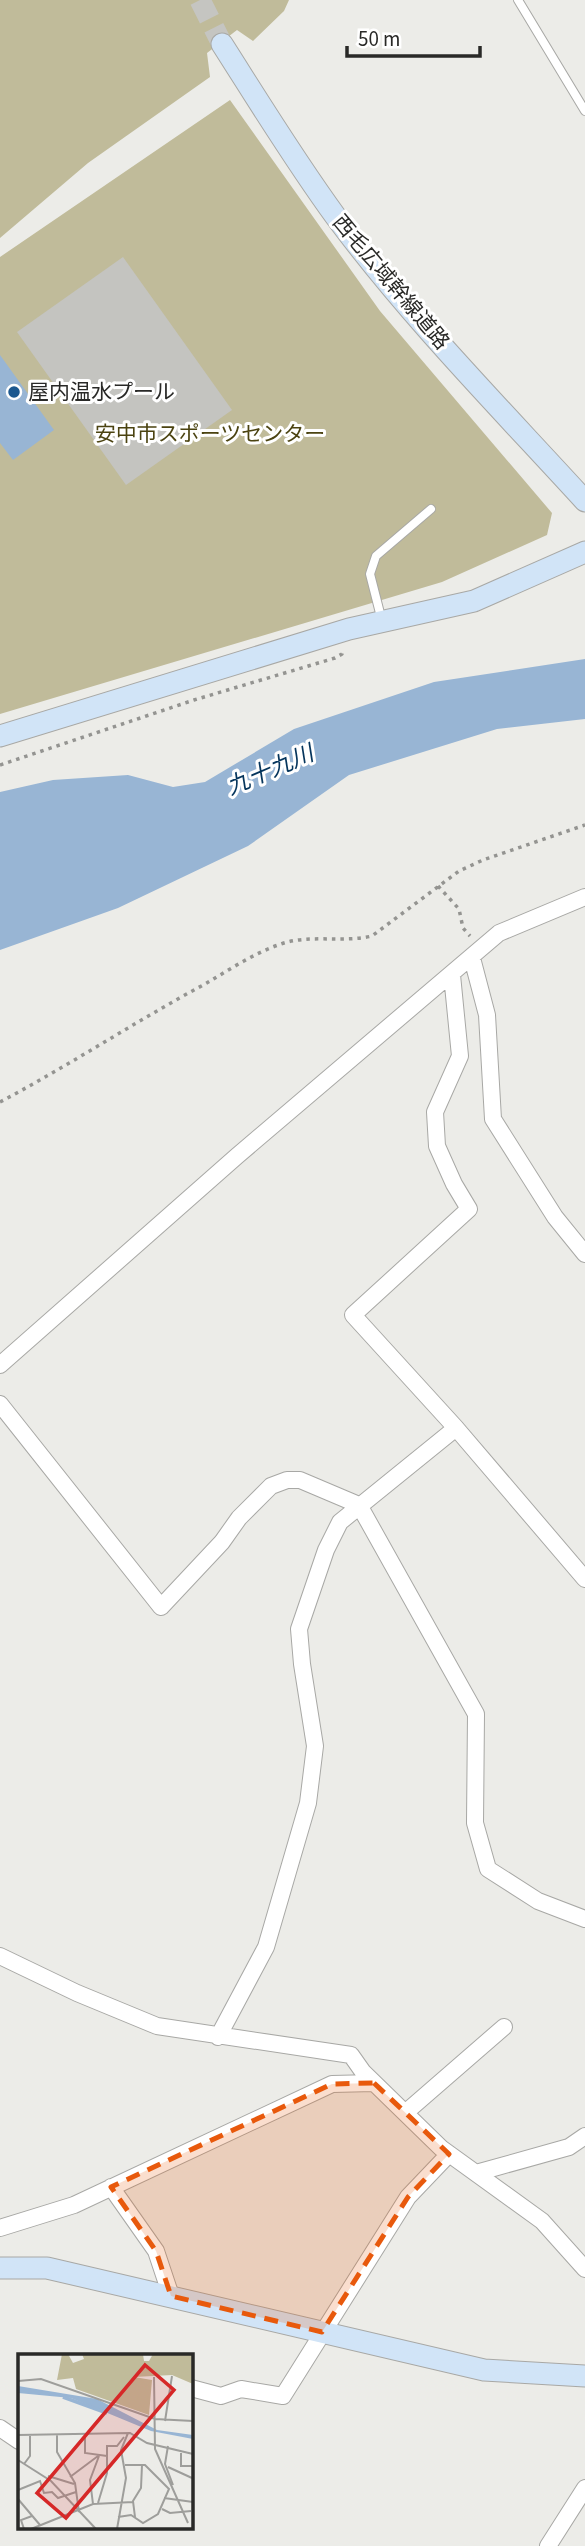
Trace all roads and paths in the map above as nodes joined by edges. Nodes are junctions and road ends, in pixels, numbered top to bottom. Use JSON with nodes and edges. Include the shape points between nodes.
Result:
{"nodes":[{"id":1,"x":518,"y":0,"type":"edge"},
{"id":2,"x":222,"y":44,"type":"tunnel mouth"},
{"id":3,"x":585,"y":111,"type":"edge"},
{"id":4,"x":585,"y":501,"type":"edge"},
{"id":5,"x":431,"y":509,"type":"dead end"},
{"id":6,"x":585,"y":552,"type":"edge"},
{"id":7,"x":382,"y":621,"type":"junction"},
{"id":8,"x":344,"y":645,"type":"dead end"},
{"id":9,"x":0,"y":737,"type":"edge"},
{"id":10,"x":0,"y":765,"type":"edge"},
{"id":11,"x":585,"y":825,"type":"edge"},
{"id":12,"x":438,"y":886,"type":"junction"},
{"id":13,"x":585,"y":897,"type":"edge"},
{"id":14,"x":476,"y":954,"type":"junction"},
{"id":15,"x":452,"y":975,"type":"junction"},
{"id":16,"x":0,"y":1102,"type":"edge"},
{"id":17,"x":585,"y":1254,"type":"edge"},
{"id":18,"x":0,"y":1364,"type":"edge"},
{"id":19,"x":0,"y":1404,"type":"edge"},
{"id":20,"x":456,"y":1428,"type":"junction"},
{"id":21,"x":359,"y":1505,"type":"junction"},
{"id":22,"x":585,"y":1579,"type":"edge"},
{"id":23,"x":585,"y":1919,"type":"edge"},
{"id":24,"x":0,"y":1956,"type":"edge"},
{"id":25,"x":504,"y":2027,"type":"dead end"},
{"id":26,"x":218,"y":2037,"type":"junction"},
{"id":27,"x":374,"y":2083,"type":"junction"},
{"id":28,"x":405,"y":2113,"type":"junction"},
{"id":29,"x":585,"y":2137,"type":"edge"},
{"id":30,"x":449,"y":2154,"type":"junction"},
{"id":31,"x":476,"y":2173,"type":"junction"},
{"id":32,"x":111,"y":2187,"type":"junction"},
{"id":33,"x":0,"y":2228,"type":"edge"},
{"id":34,"x":0,"y":2268,"type":"edge"},
{"id":35,"x":585,"y":2269,"type":"edge"},
{"id":36,"x":171,"y":2296,"type":"junction"},
{"id":37,"x":322,"y":2332,"type":"junction"},
{"id":38,"x":585,"y":2376,"type":"edge"},
{"id":39,"x":192,"y":2388,"type":"edge"},
{"id":40,"x":0,"y":2428,"type":"edge"},
{"id":41,"x":18,"y":2440,"type":"edge"},
{"id":42,"x":585,"y":2488,"type":"edge"},
{"id":43,"x":548,"y":2546,"type":"edge"}],
"edges":[{"from":1,"to":3,"type":"lane"},
{"from":2,"to":4,"type":"street","name":"西毛広域幹線道路","via":[[337,218],[413,312]]},
{"from":5,"to":7,"type":"lane","via":[[376,556],[370,574]]},
{"from":6,"to":7,"type":"street","via":[[474,601]]},
{"from":7,"to":9,"type":"street"},
{"from":8,"to":10,"type":"path","via":[[342,654],[335,657]]},
{"from":11,"to":12,"type":"path","via":[[483,860]]},
{"from":12,"to":14,"type":"path","via":[[459,909]]},
{"from":12,"to":16,"type":"path","via":[[372,936],[282,943]]},
{"from":13,"to":14,"type":"street","via":[[499,933]]},
{"from":14,"to":15,"type":"street"},
{"from":14,"to":17,"type":"street","via":[[487,1015],[493,1119],[555,1217]]},
{"from":15,"to":18,"type":"street"},
{"from":15,"to":20,"type":"street","via":[[460,1056],[435,1112],[437,1146],[469,1209],[353,1315]]},
{"from":19,"to":21,"type":"street","via":[[161,1607],[271,1486],[300,1480]]},
{"from":20,"to":21,"type":"street"},
{"from":20,"to":22,"type":"street"},
{"from":21,"to":23,"type":"street","via":[[476,1714],[475,1823],[488,1869],[538,1901]]},
{"from":21,"to":26,"type":"street","via":[[340,1522],[326,1550],[299,1629],[315,1746],[308,1803],[266,1947]]},
{"from":24,"to":26,"type":"street","via":[[157,2026]]},
{"from":25,"to":28,"type":"street"},
{"from":26,"to":27,"type":"street","via":[[351,2055]]},
{"from":27,"to":28,"type":"street"},
{"from":27,"to":32,"type":"street","via":[[332,2084]]},
{"from":28,"to":30,"type":"street"},
{"from":29,"to":31,"type":"street","via":[[569,2147]]},
{"from":30,"to":31,"type":"street"},
{"from":30,"to":37,"type":"street","via":[[408,2197]]},
{"from":31,"to":35,"type":"street","via":[[542,2221]]},
{"from":32,"to":33,"type":"street","via":[[74,2205]]},
{"from":32,"to":36,"type":"street","via":[[156,2251]]},
{"from":34,"to":36,"type":"street","via":[[47,2268]]},
{"from":36,"to":37,"type":"street"},
{"from":37,"to":38,"type":"street","via":[[484,2370]]},
{"from":37,"to":39,"type":"street","via":[[283,2396],[241,2389],[221,2396]]},
{"from":40,"to":41,"type":"street"},
{"from":42,"to":43,"type":"street"}]}
